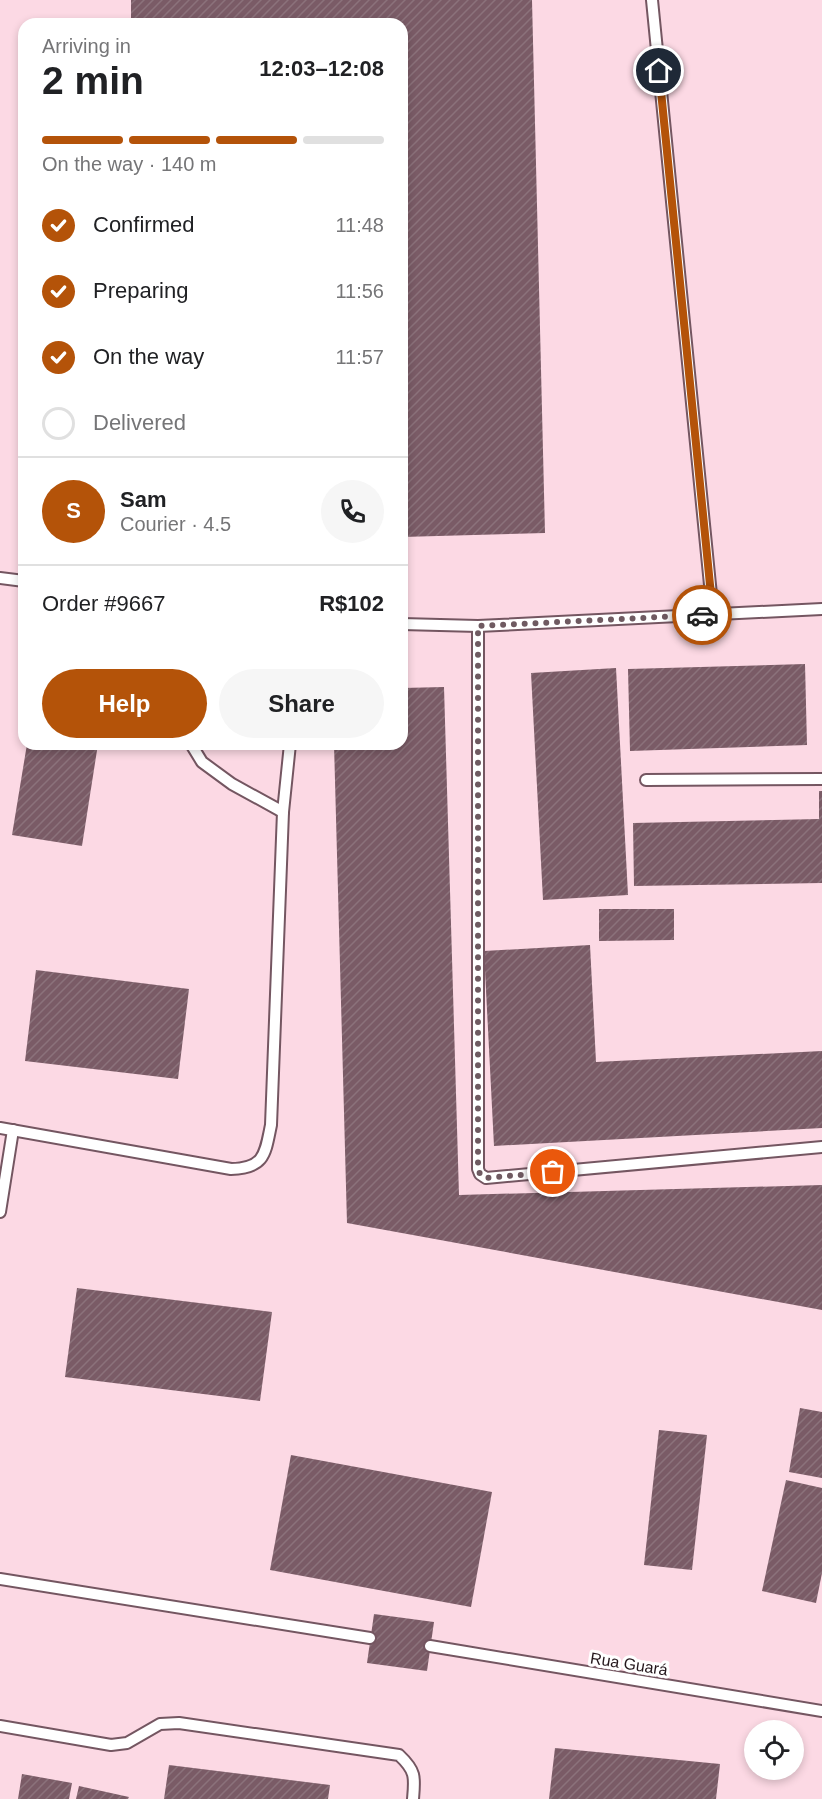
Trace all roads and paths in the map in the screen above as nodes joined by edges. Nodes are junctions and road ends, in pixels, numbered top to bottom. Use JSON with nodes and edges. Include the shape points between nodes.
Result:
{"nodes":[{"id":1,"x":652,"y":0,"type":"edge"},
{"id":2,"x":0,"y":578,"type":"edge"},
{"id":3,"x":18,"y":580,"type":"edge"},
{"id":4,"x":822,"y":609,"type":"edge"},
{"id":5,"x":713,"y":615,"type":"junction"},
{"id":6,"x":408,"y":624,"type":"edge"},
{"id":7,"x":478,"y":626,"type":"junction"},
{"id":8,"x":195,"y":750,"type":"edge"},
{"id":9,"x":289,"y":750,"type":"edge"},
{"id":10,"x":822,"y":778,"type":"edge"},
{"id":11,"x":646,"y":780,"type":"dead end"},
{"id":12,"x":283,"y":812,"type":"junction"},
{"id":13,"x":0,"y":1128,"type":"edge"},
{"id":14,"x":13,"y":1130,"type":"junction"},
{"id":15,"x":822,"y":1147,"type":"edge"},
{"id":16,"x":0,"y":1212,"type":"edge"},
{"id":17,"x":0,"y":1579,"type":"edge"},
{"id":18,"x":370,"y":1638,"type":"dead end"},
{"id":19,"x":430,"y":1646,"type":"dead end"},
{"id":20,"x":822,"y":1711,"type":"edge"},
{"id":21,"x":0,"y":1726,"type":"edge"},
{"id":22,"x":412,"y":1799,"type":"edge"}],
"edges":[{"from":1,"to":5,"type":"lane"},
{"from":2,"to":3,"type":"lane"},
{"from":4,"to":5,"type":"lane"},
{"from":5,"to":7,"type":"lane"},
{"from":6,"to":7,"type":"lane"},
{"from":7,"to":15,"type":"lane","via":[[480,1174],[486,1178]]},
{"from":8,"to":12,"type":"lane","via":[[202,762],[232,784]]},
{"from":9,"to":12,"type":"lane"},
{"from":10,"to":11,"type":"lane"},
{"from":12,"to":14,"type":"lane","via":[[271,1125],[260,1161],[248,1168],[231,1169]]},
{"from":13,"to":14,"type":"lane"},
{"from":14,"to":16,"type":"lane"},
{"from":17,"to":18,"type":"lane"},
{"from":19,"to":20,"type":"lane","name":"Rua Guará"},
{"from":21,"to":22,"type":"lane","via":[[111,1745],[127,1743],[160,1724],[179,1723],[399,1755],[416,1777]]}]}
